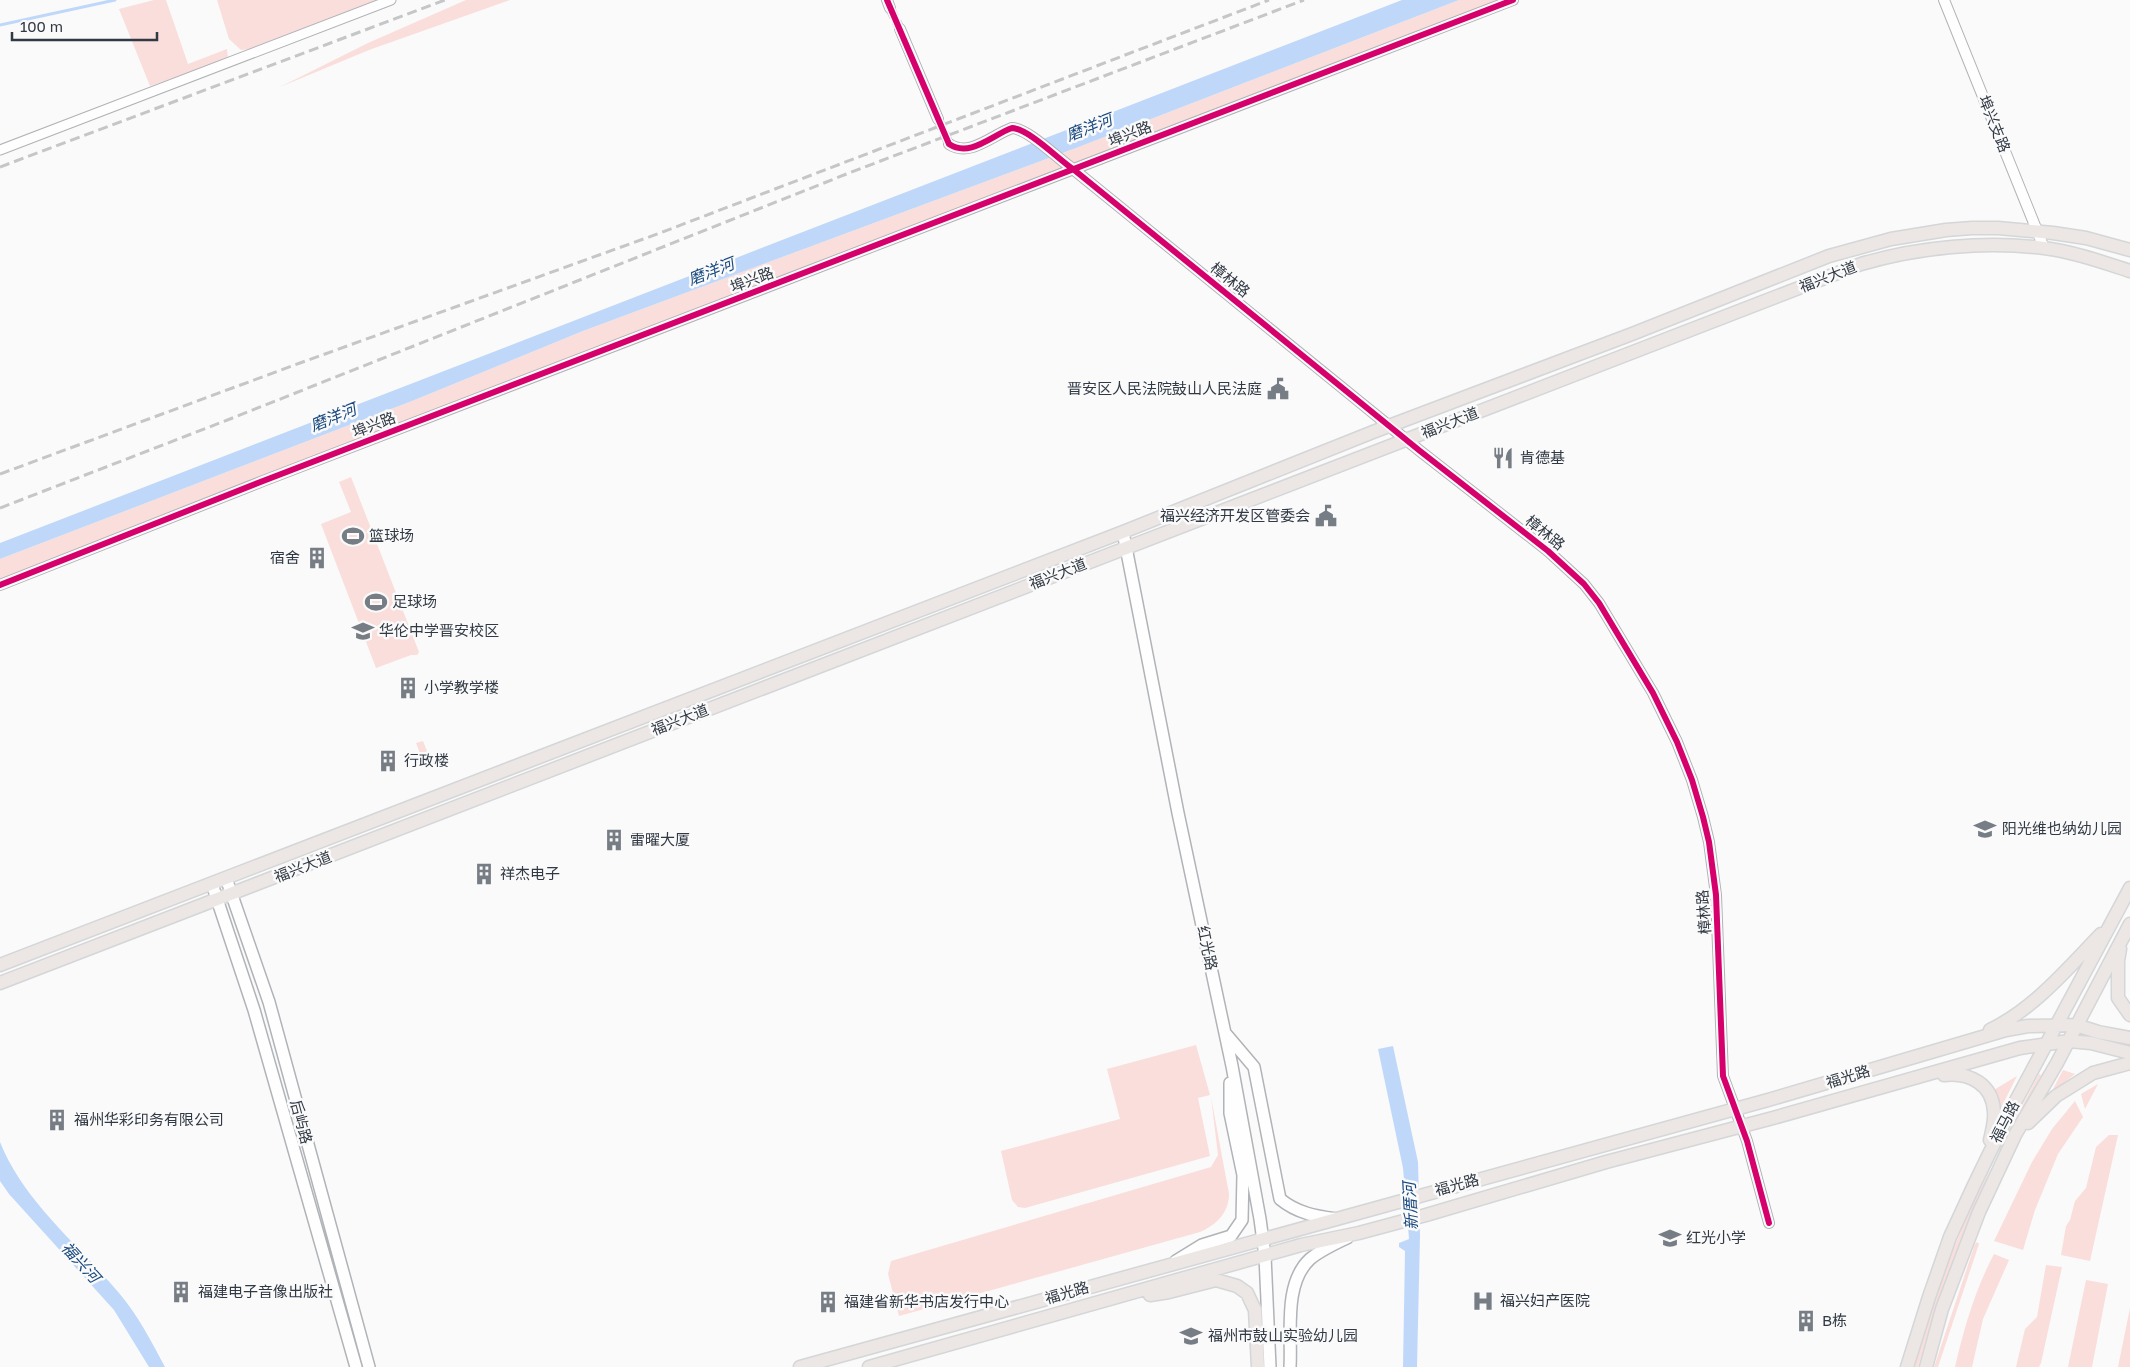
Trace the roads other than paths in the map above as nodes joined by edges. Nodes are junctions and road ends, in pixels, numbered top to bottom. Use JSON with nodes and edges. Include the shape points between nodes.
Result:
{"nodes":[{"id":1,"x":391,"y":0,"type":"edge"},
{"id":2,"x":1514,"y":0,"type":"edge"},
{"id":3,"x":1944,"y":0,"type":"edge"},
{"id":4,"x":900,"y":29,"type":"tunnel mouth"},
{"id":5,"x":938,"y":118,"type":"tunnel mouth"},
{"id":6,"x":949,"y":144,"type":"dead end"},
{"id":7,"x":0,"y":150,"type":"edge"},
{"id":8,"x":1073,"y":169,"type":"junction"},
{"id":9,"x":2038,"y":231,"type":"junction"},
{"id":10,"x":2044,"y":248,"type":"junction"},
{"id":11,"x":2130,"y":250,"type":"edge"},
{"id":12,"x":2130,"y":271,"type":"edge"},
{"id":13,"x":1391,"y":426,"type":"junction"},
{"id":14,"x":1406,"y":439,"type":"junction"},
{"id":15,"x":1123,"y":532,"type":"junction"},
{"id":16,"x":1127,"y":548,"type":"junction"},
{"id":17,"x":0,"y":585,"type":"edge"},
{"id":18,"x":226,"y":878,"type":"junction"},
{"id":19,"x":212,"y":884,"type":"junction"},
{"id":20,"x":2130,"y":888,"type":"edge"},
{"id":21,"x":232,"y":895,"type":"junction"},
{"id":22,"x":218,"y":900,"type":"junction"},
{"id":23,"x":2113,"y":921,"type":"junction"},
{"id":24,"x":2130,"y":924,"type":"edge"},
{"id":25,"x":2122,"y":940,"type":"junction"},
{"id":26,"x":0,"y":965,"type":"edge"},
{"id":27,"x":0,"y":983,"type":"edge"},
{"id":28,"x":2130,"y":1015,"type":"edge"},
{"id":29,"x":2056,"y":1026,"type":"junction"},
{"id":30,"x":2076,"y":1026,"type":"junction"},
{"id":31,"x":1225,"y":1032,"type":"junction"},
{"id":32,"x":2095,"y":1038,"type":"junction"},
{"id":33,"x":2130,"y":1038,"type":"edge"},
{"id":34,"x":2069,"y":1041,"type":"junction"},
{"id":35,"x":1967,"y":1042,"type":"junction"},
{"id":36,"x":2047,"y":1043,"type":"junction"},
{"id":37,"x":2130,"y":1053,"type":"edge"},
{"id":38,"x":2130,"y":1063,"type":"edge"},
{"id":39,"x":1232,"y":1066,"type":"junction"},
{"id":40,"x":1912,"y":1078,"type":"junction"},
{"id":41,"x":1734,"y":1109,"type":"junction"},
{"id":42,"x":1741,"y":1126,"type":"junction"},
{"id":43,"x":2015,"y":1135,"type":"junction"},
{"id":44,"x":1987,"y":1159,"type":"junction"},
{"id":45,"x":1338,"y":1219,"type":"junction"},
{"id":46,"x":1768,"y":1223,"type":"dead end"},
{"id":47,"x":1359,"y":1233,"type":"junction"},
{"id":48,"x":1263,"y":1239,"type":"junction"},
{"id":49,"x":1265,"y":1256,"type":"junction"},
{"id":50,"x":1169,"y":1265,"type":"junction"},
{"id":51,"x":1122,"y":1296,"type":"junction"},
{"id":52,"x":356,"y":1367,"type":"edge"},
{"id":53,"x":369,"y":1367,"type":"edge"},
{"id":54,"x":800,"y":1367,"type":"edge"},
{"id":55,"x":869,"y":1367,"type":"edge"},
{"id":56,"x":1258,"y":1367,"type":"edge"},
{"id":57,"x":1270,"y":1367,"type":"edge"},
{"id":58,"x":1290,"y":1367,"type":"edge"},
{"id":59,"x":1907,"y":1367,"type":"edge"},
{"id":60,"x":1926,"y":1367,"type":"edge"}],
"edges":[{"from":1,"to":7,"type":"street"},
{"from":2,"to":8,"type":"street","name":"埠兴路"},
{"from":3,"to":9,"type":"street","name":"埠兴支路"},
{"from":4,"to":5,"type":"street"},
{"from":6,"to":8,"type":"street","name":"樟林路","via":[[963,150],[1017,128]]},
{"from":8,"to":13,"type":"street","name":"樟林路"},
{"from":8,"to":17,"type":"street","name":"埠兴路"},
{"from":9,"to":10,"type":"street","name":"埠兴支路"},
{"from":9,"to":11,"type":"main road","name":"福兴大道","via":[[2086,238]]},
{"from":9,"to":13,"type":"main road","name":"福兴大道","via":[[1998,228],[1946,230],[1882,241],[1844,252]]},
{"from":10,"to":12,"type":"main road","name":"福兴大道"},
{"from":10,"to":14,"type":"main road","name":"福兴大道","via":[[1935,249],[1870,262]]},
{"from":13,"to":14,"type":"street","name":"樟林路"},
{"from":13,"to":15,"type":"main road","name":"福兴大道"},
{"from":14,"to":16,"type":"main road","name":"福兴大道"},
{"from":14,"to":41,"type":"street","name":"樟林路","via":[[1548,550],[1584,584],[1628,650],[1677,742],[1695,789],[1712,862],[1719,930],[1722,1065]]},
{"from":15,"to":16,"type":"main road","name":"红光路"},
{"from":15,"to":18,"type":"main road","name":"福兴大道"},
{"from":16,"to":21,"type":"main road","name":"福兴大道"},
{"from":16,"to":31,"type":"main road","name":"红光路","via":[[1178,813]]},
{"from":18,"to":19,"type":"main road","name":"福兴大道"},
{"from":18,"to":21,"type":"main road","name":"后屿路"},
{"from":19,"to":22,"type":"main road","name":"后屿路"},
{"from":19,"to":26,"type":"main road","name":"福兴大道"},
{"from":20,"to":23,"type":"main road","name":"福马路"},
{"from":21,"to":22,"type":"main road","name":"福兴大道"},
{"from":21,"to":53,"type":"main road","name":"后屿路","via":[[269,1002]]},
{"from":22,"to":27,"type":"main road","name":"福兴大道"},
{"from":22,"to":52,"type":"main road","name":"后屿路","via":[[254,1010]]},
{"from":23,"to":29,"type":"main road","name":"福马路"},
{"from":23,"to":35,"type":"main road","via":[[2040,995],[2009,1019]]},
{"from":24,"to":25,"type":"main road","name":"福马路"},
{"from":25,"to":28,"type":"main road","via":[[2118,961],[2118,998]]},
{"from":25,"to":30,"type":"main road","name":"福马路"},
{"from":29,"to":30,"type":"main road","name":"福光路"},
{"from":29,"to":35,"type":"main road","name":"福光路","via":[[2028,1026]]},
{"from":29,"to":36,"type":"main road","name":"福马路"},
{"from":30,"to":32,"type":"main road","name":"福光路"},
{"from":30,"to":34,"type":"main road","name":"福马路"},
{"from":31,"to":39,"type":"main road","name":"红光路"},
{"from":31,"to":45,"type":"main road","via":[[1254,1068],[1280,1199],[1308,1214]]},
{"from":32,"to":33,"type":"main road"},
{"from":32,"to":34,"type":"main road","name":"福光路"},
{"from":32,"to":37,"type":"main road"},
{"from":34,"to":36,"type":"main road","name":"福光路"},
{"from":34,"to":43,"type":"main road","name":"福马路"},
{"from":35,"to":41,"type":"main road","name":"福光路"},
{"from":36,"to":40,"type":"main road","name":"福光路"},
{"from":36,"to":44,"type":"main road","name":"福马路"},
{"from":38,"to":43,"type":"main road","via":[[2093,1073],[2056,1096]]},
{"from":39,"to":48,"type":"main road","name":"红光路"},
{"from":39,"to":50,"type":"main road","via":[[1230,1113],[1243,1175],[1242,1220],[1231,1236],[1202,1245]]},
{"from":40,"to":42,"type":"main road","name":"福光路"},
{"from":40,"to":44,"type":"main road","via":[[1960,1074],[1971,1076],[1986,1088],[1994,1111]]},
{"from":41,"to":42,"type":"street","name":"樟林路"},
{"from":41,"to":45,"type":"main road","name":"福光路"},
{"from":42,"to":46,"type":"street","name":"樟林路"},
{"from":42,"to":47,"type":"main road","name":"福光路"},
{"from":43,"to":60,"type":"main road","name":"福马路","via":[[1968,1238],[1942,1309]]},
{"from":44,"to":59,"type":"main road","name":"福马路","via":[[1950,1237]]},
{"from":45,"to":48,"type":"main road","name":"福光路"},
{"from":47,"to":49,"type":"main road","name":"福光路"},
{"from":47,"to":58,"type":"main road","via":[[1319,1252],[1300,1272],[1292,1292]]},
{"from":48,"to":49,"type":"main road","name":"红光路"},
{"from":48,"to":50,"type":"main road","name":"福光路"},
{"from":49,"to":51,"type":"main road","name":"福光路"},
{"from":49,"to":57,"type":"main road","name":"红光路"},
{"from":50,"to":54,"type":"main road","name":"福光路"},
{"from":51,"to":55,"type":"main road","name":"福光路"},
{"from":51,"to":56,"type":"main road","via":[[1169,1292],[1216,1280],[1237,1286],[1246,1293],[1255,1310]]}]}
